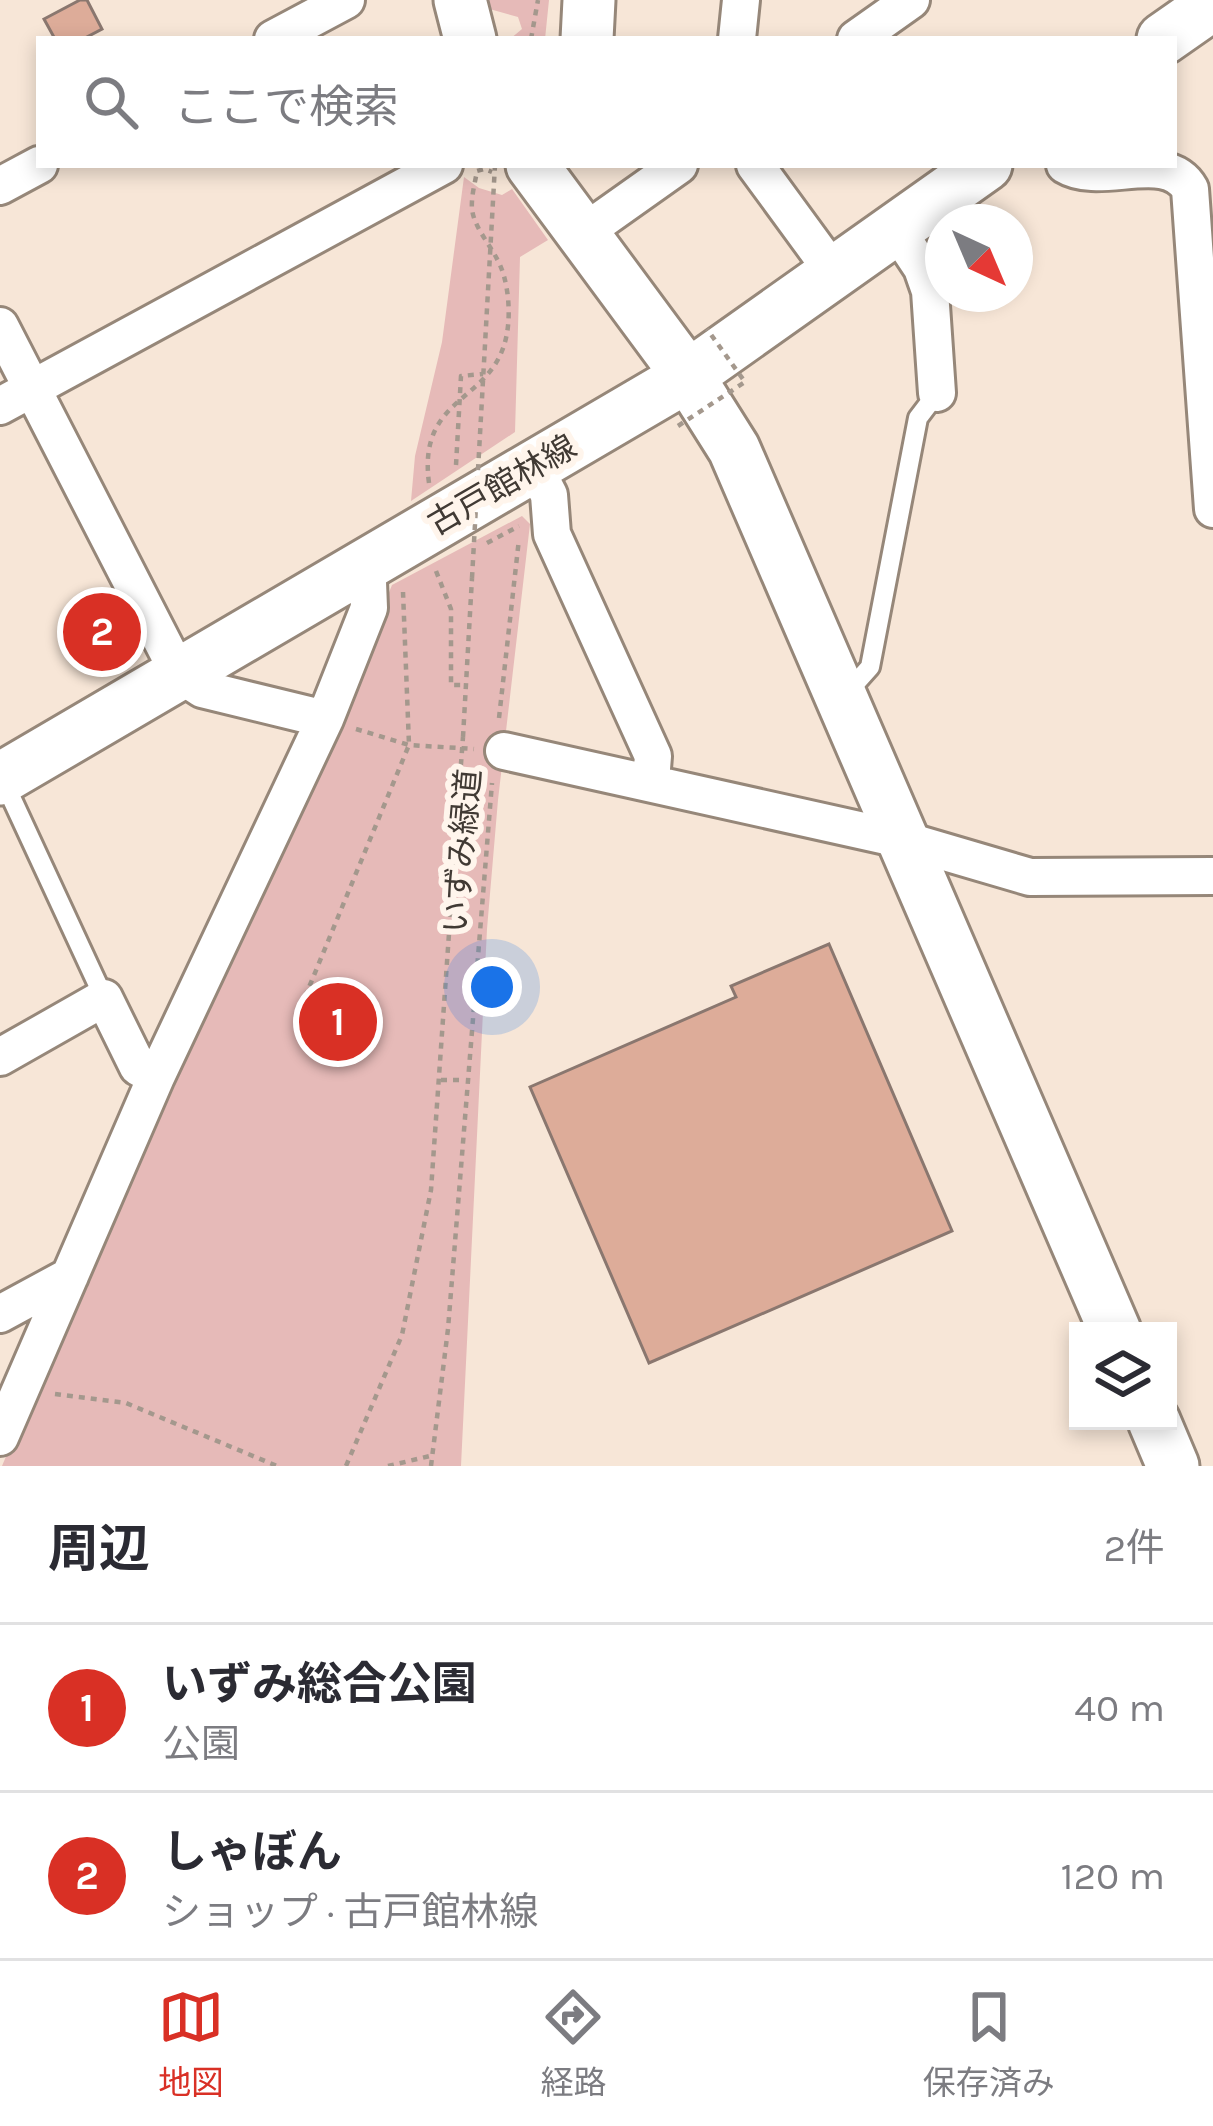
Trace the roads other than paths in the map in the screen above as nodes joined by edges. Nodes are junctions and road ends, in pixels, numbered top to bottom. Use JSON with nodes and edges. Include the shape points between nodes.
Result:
{"nodes":[{"id":1,"x":346,"y":0,"type":"edge"},
{"id":2,"x":460,"y":0,"type":"edge"},
{"id":3,"x":589,"y":0,"type":"edge"},
{"id":4,"x":741,"y":0,"type":"edge"},
{"id":5,"x":910,"y":0,"type":"edge"},
{"id":6,"x":1213,"y":4,"type":"edge"},
{"id":7,"x":279,"y":36,"type":"edge"},
{"id":8,"x":469,"y":36,"type":"edge"},
{"id":9,"x":587,"y":36,"type":"edge"},
{"id":10,"x":737,"y":36,"type":"edge"},
{"id":11,"x":860,"y":36,"type":"edge"},
{"id":12,"x":1167,"y":36,"type":"edge"},
{"id":13,"x":36,"y":167,"type":"edge"},
{"id":14,"x":438,"y":168,"type":"edge"},
{"id":15,"x":675,"y":168,"type":"edge"},
{"id":16,"x":757,"y":168,"type":"edge"},
{"id":17,"x":982,"y":168,"type":"edge"},
{"id":18,"x":1074,"y":168,"type":"edge"},
{"id":19,"x":517,"y":174,"type":"edge"},
{"id":20,"x":0,"y":186,"type":"edge"},
{"id":21,"x":896,"y":229,"type":"junction"},
{"id":22,"x":584,"y":233,"type":"junction"},
{"id":23,"x":833,"y":273,"type":"junction"},
{"id":24,"x":0,"y":326,"type":"edge"},
{"id":25,"x":688,"y":376,"type":"junction"},
{"id":26,"x":937,"y":393,"type":"joint"},
{"id":27,"x":16,"y":398,"type":"edge"},
{"id":28,"x":535,"y":466,"type":"junction"},
{"id":29,"x":1213,"y":509,"type":"edge"},
{"id":30,"x":389,"y":584,"type":"junction"},
{"id":31,"x":179,"y":674,"type":"junction"},
{"id":32,"x":842,"y":699,"type":"junction"},
{"id":33,"x":325,"y":719,"type":"junction"},
{"id":34,"x":500,"y":751,"type":"road end"},
{"id":35,"x":1,"y":778,"type":"edge"},
{"id":36,"x":651,"y":781,"type":"junction"},
{"id":37,"x":904,"y":840,"type":"junction"},
{"id":38,"x":1213,"y":876,"type":"edge"},
{"id":39,"x":104,"y":998,"type":"junction"},
{"id":40,"x":0,"y":1057,"type":"edge"},
{"id":41,"x":156,"y":1076,"type":"junction"},
{"id":42,"x":70,"y":1276,"type":"junction"},
{"id":43,"x":0,"y":1315,"type":"edge"},
{"id":44,"x":1111,"y":1322,"type":"edge"},
{"id":45,"x":1158,"y":1430,"type":"edge"},
{"id":46,"x":0,"y":1437,"type":"edge"},
{"id":47,"x":1173,"y":1466,"type":"edge"}],
"edges":[{"from":1,"to":7,"type":"street"},
{"from":2,"to":8,"type":"street"},
{"from":3,"to":9,"type":"street"},
{"from":4,"to":10,"type":"street"},
{"from":5,"to":11,"type":"street"},
{"from":6,"to":12,"type":"street"},
{"from":13,"to":20,"type":"street"},
{"from":14,"to":27,"type":"street"},
{"from":15,"to":22,"type":"street"},
{"from":16,"to":23,"type":"street"},
{"from":17,"to":21,"type":"street","name":"古戸館林線"},
{"from":18,"to":29,"type":"street","via":[[1168,170],[1190,189]]},
{"from":19,"to":22,"type":"street"},
{"from":21,"to":23,"type":"street","name":"古戸館林線"},
{"from":21,"to":26,"type":"street","via":[[930,291]]},
{"from":22,"to":25,"type":"street"},
{"from":23,"to":25,"type":"street","name":"古戸館林線"},
{"from":24,"to":27,"type":"street"},
{"from":25,"to":28,"type":"street","name":"古戸館林線"},
{"from":25,"to":32,"type":"street","via":[[734,449]]},
{"from":26,"to":32,"type":"lane","via":[[918,418],[870,667]]},
{"from":27,"to":31,"type":"street"},
{"from":28,"to":30,"type":"street","name":"古戸館林線"},
{"from":28,"to":36,"type":"street","via":[[549,495],[552,534],[652,756]]},
{"from":30,"to":31,"type":"street","name":"古戸館林線"},
{"from":30,"to":33,"type":"street","via":[[369,608]]},
{"from":31,"to":33,"type":"street","via":[[202,689]]},
{"from":31,"to":35,"type":"street","name":"古戸館林線"},
{"from":32,"to":37,"type":"street"},
{"from":33,"to":41,"type":"street"},
{"from":34,"to":36,"type":"street"},
{"from":35,"to":39,"type":"lane"},
{"from":36,"to":37,"type":"street"},
{"from":37,"to":38,"type":"street","via":[[1030,877]]},
{"from":37,"to":44,"type":"street"},
{"from":39,"to":40,"type":"street"},
{"from":39,"to":41,"type":"street","via":[[138,1067]]},
{"from":41,"to":42,"type":"street"},
{"from":42,"to":43,"type":"street"},
{"from":42,"to":46,"type":"street"},
{"from":45,"to":47,"type":"street"}]}
